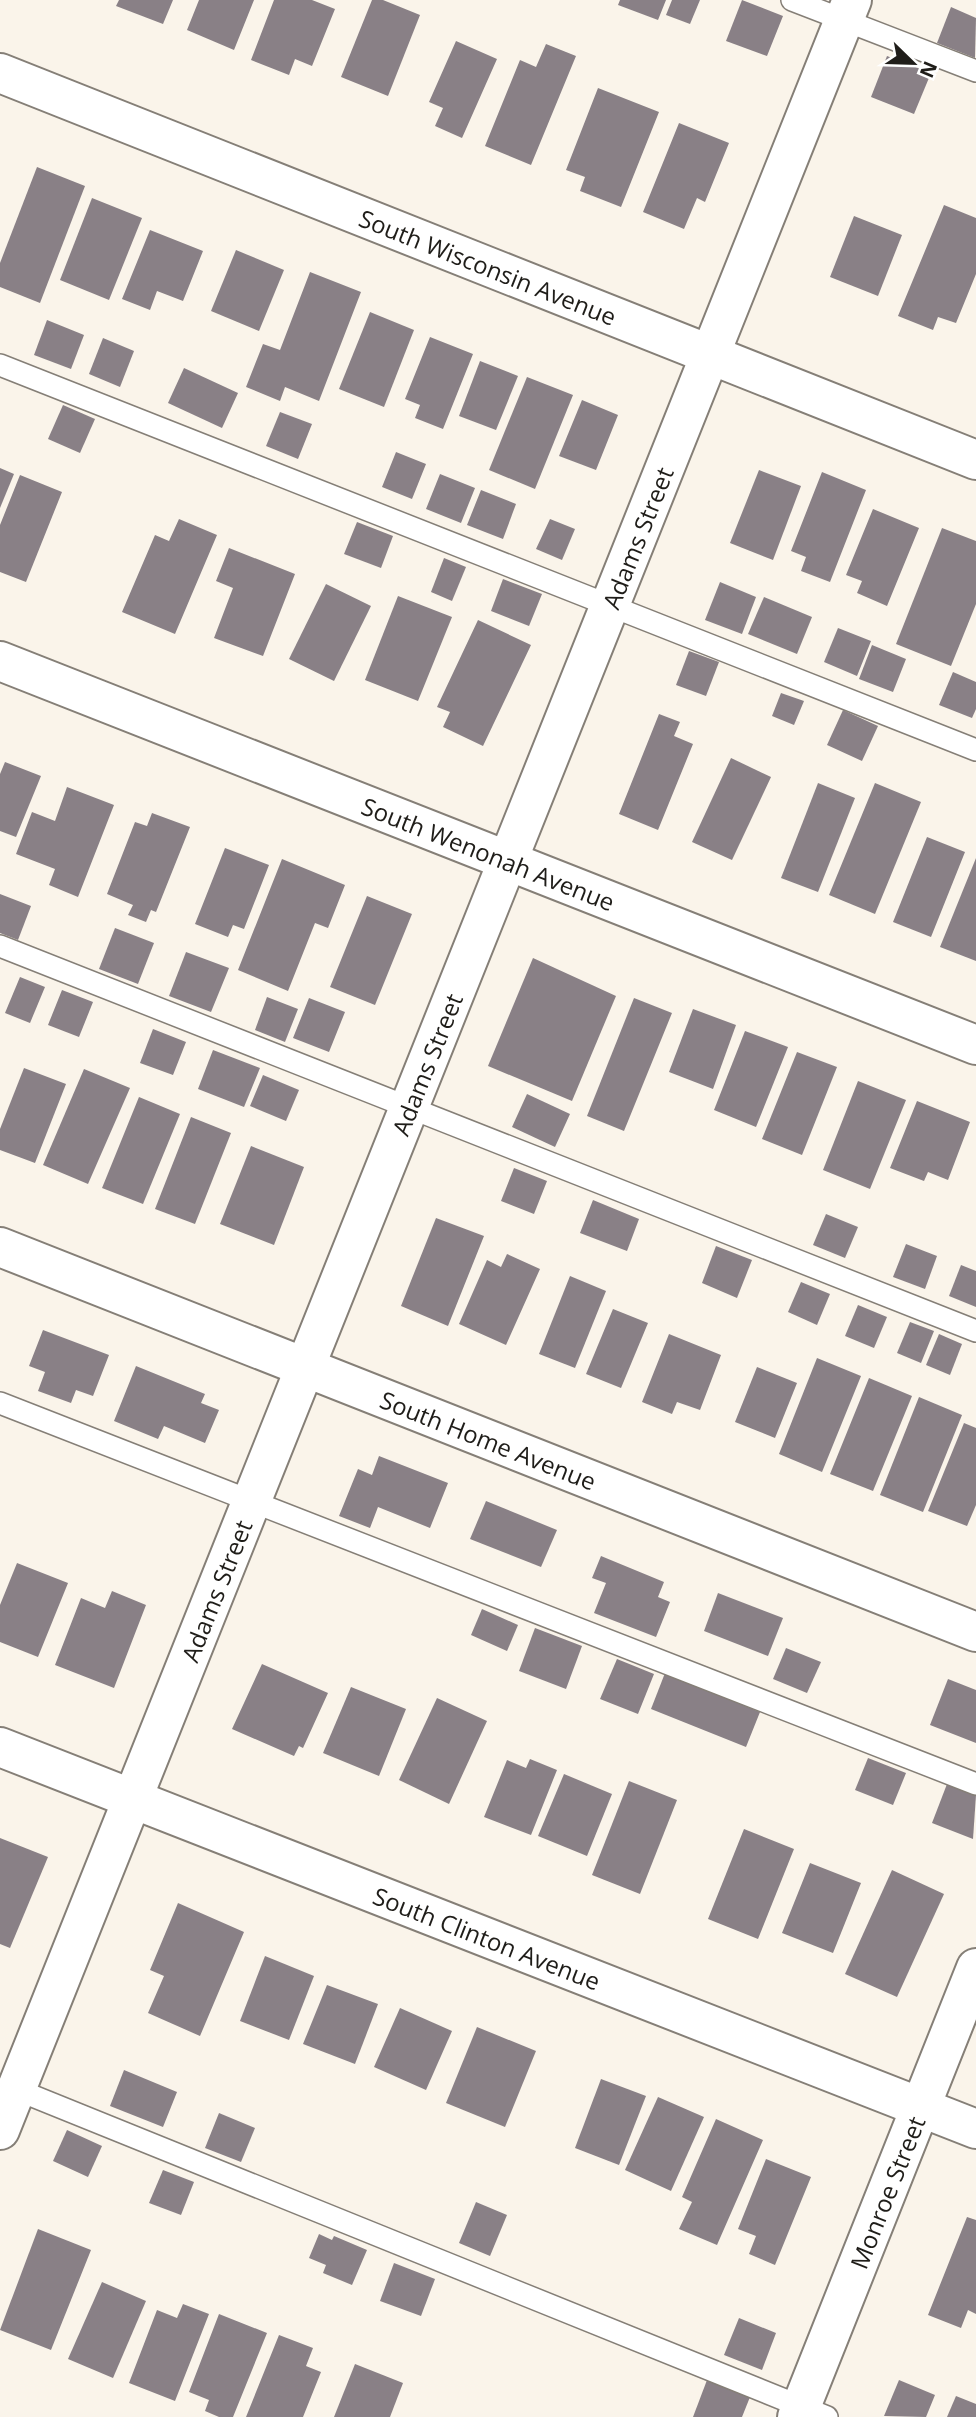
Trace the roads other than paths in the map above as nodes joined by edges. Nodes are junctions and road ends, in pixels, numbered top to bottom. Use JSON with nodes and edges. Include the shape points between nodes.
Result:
{"nodes":[{"id":1,"x":792,"y":0,"type":"edge"},
{"id":2,"x":848,"y":10,"type":"edge"},
{"id":3,"x":976,"y":71,"type":"edge"},
{"id":4,"x":0,"y":73,"type":"edge"},
{"id":5,"x":710,"y":355,"type":"junction"},
{"id":6,"x":0,"y":365,"type":"edge"},
{"id":7,"x":976,"y":460,"type":"edge"},
{"id":8,"x":610,"y":606,"type":"junction"},
{"id":9,"x":0,"y":661,"type":"edge"},
{"id":10,"x":976,"y":750,"type":"edge"},
{"id":11,"x":508,"y":860,"type":"junction"},
{"id":12,"x":0,"y":946,"type":"edge"},
{"id":13,"x":976,"y":1045,"type":"edge"},
{"id":14,"x":409,"y":1108,"type":"junction"},
{"id":15,"x":0,"y":1247,"type":"edge"},
{"id":16,"x":976,"y":1331,"type":"edge"},
{"id":17,"x":305,"y":1368,"type":"junction"},
{"id":18,"x":0,"y":1403,"type":"edge"},
{"id":19,"x":251,"y":1502,"type":"junction"},
{"id":20,"x":976,"y":1632,"type":"edge"},
{"id":21,"x":0,"y":1747,"type":"edge"},
{"id":22,"x":976,"y":1784,"type":"edge"},
{"id":23,"x":132,"y":1799,"type":"junction"},
{"id":24,"x":976,"y":1968,"type":"edge"},
{"id":25,"x":8,"y":2086,"type":"edge"},
{"id":26,"x":922,"y":2108,"type":"junction"},
{"id":27,"x":976,"y":2129,"type":"edge"},
{"id":28,"x":0,"y":2130,"type":"edge"},
{"id":29,"x":809,"y":2414,"type":"edge"}],
"edges":[{"from":1,"to":2,"type":"lane"},
{"from":2,"to":3,"type":"lane"},
{"from":2,"to":5,"type":"street","name":"Adams Street"},
{"from":4,"to":5,"type":"street","name":"South Wisconsin Avenue"},
{"from":5,"to":7,"type":"street","name":"South Wisconsin Avenue"},
{"from":5,"to":8,"type":"street","name":"Adams Street"},
{"from":6,"to":8,"type":"lane"},
{"from":8,"to":10,"type":"lane"},
{"from":8,"to":11,"type":"street","name":"Adams Street"},
{"from":9,"to":11,"type":"street","name":"South Wenonah Avenue"},
{"from":11,"to":13,"type":"street","name":"South Wenonah Avenue"},
{"from":11,"to":14,"type":"street","name":"Adams Street"},
{"from":12,"to":14,"type":"lane"},
{"from":14,"to":16,"type":"lane"},
{"from":14,"to":17,"type":"street","name":"Adams Street"},
{"from":15,"to":17,"type":"street","name":"South Home Avenue"},
{"from":17,"to":19,"type":"street","name":"Adams Street"},
{"from":17,"to":20,"type":"street","name":"South Home Avenue"},
{"from":18,"to":19,"type":"lane"},
{"from":19,"to":22,"type":"lane"},
{"from":19,"to":23,"type":"street","name":"Adams Street"},
{"from":21,"to":23,"type":"street","name":"South Clinton Avenue"},
{"from":23,"to":25,"type":"street","name":"Adams Street"},
{"from":23,"to":26,"type":"street","name":"South Clinton Avenue"},
{"from":24,"to":26,"type":"street","name":"Monroe Street"},
{"from":25,"to":28,"type":"street","name":"Adams Street"},
{"from":25,"to":29,"type":"lane"},
{"from":26,"to":27,"type":"street","name":"South Clinton Avenue"},
{"from":26,"to":29,"type":"street","name":"Monroe Street"}]}
